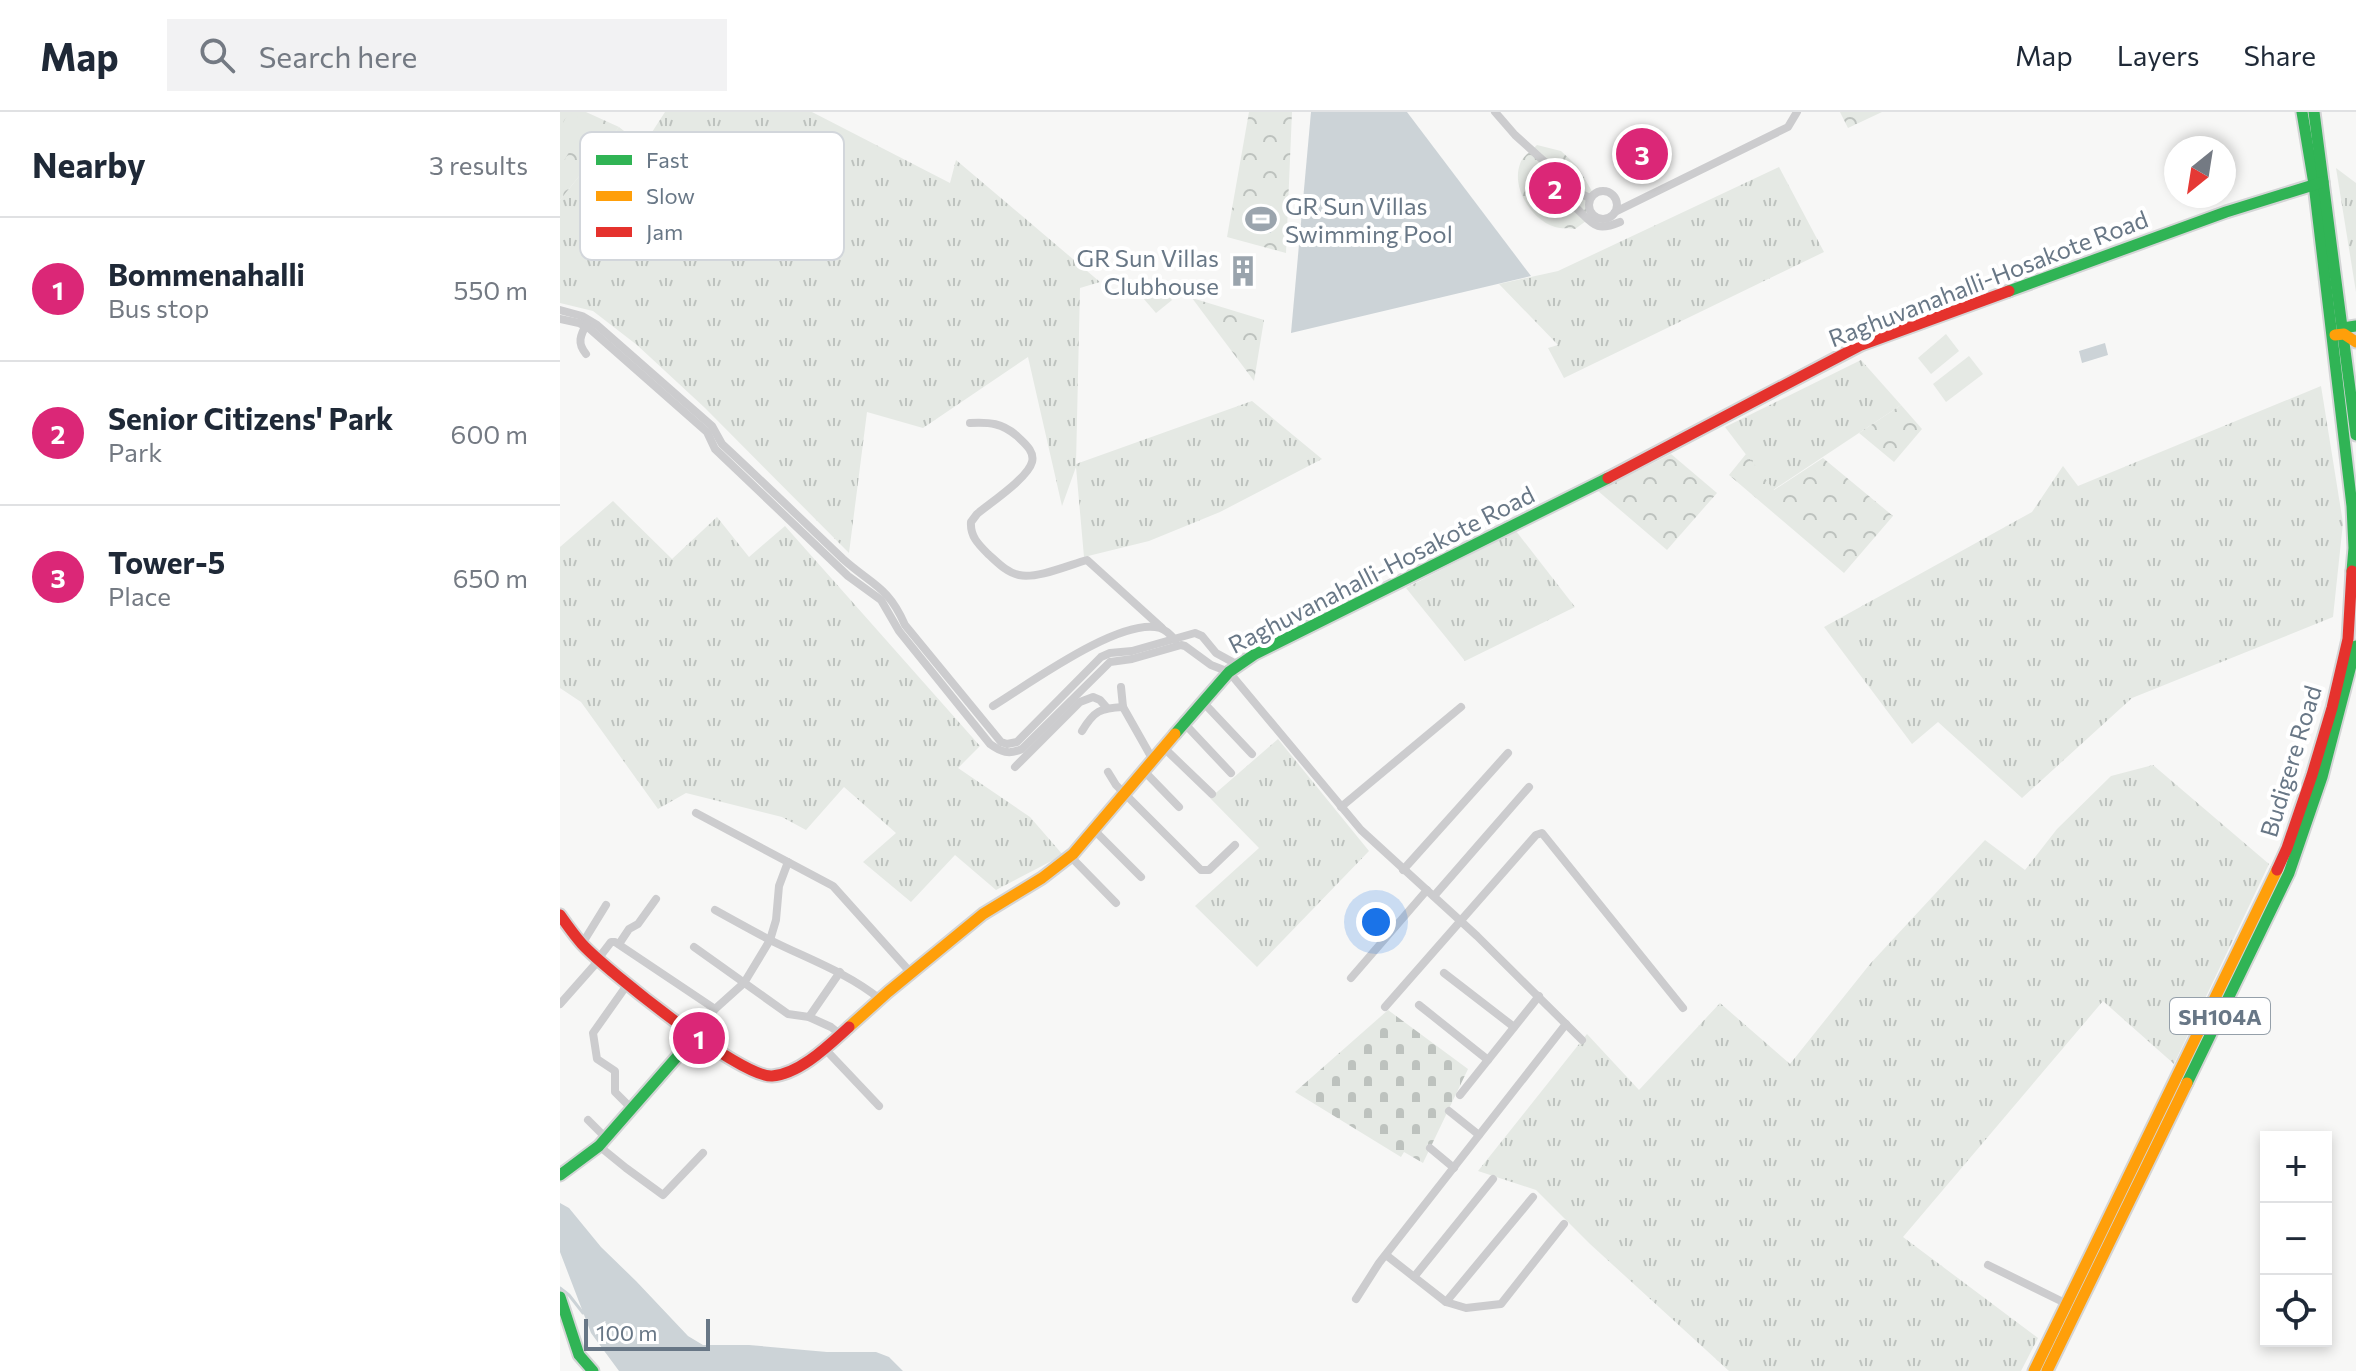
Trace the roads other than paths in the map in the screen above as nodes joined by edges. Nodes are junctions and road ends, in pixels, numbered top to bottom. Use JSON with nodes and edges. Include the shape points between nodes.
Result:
{"nodes":[{"id":1,"x":1495,"y":112,"type":"edge"},
{"id":2,"x":1797,"y":112,"type":"edge"},
{"id":3,"x":2302,"y":112,"type":"edge"},
{"id":4,"x":2314,"y":112,"type":"edge"},
{"id":5,"x":2319,"y":183,"type":"junction"},
{"id":6,"x":1579,"y":193,"type":"junction"},
{"id":7,"x":1590,"y":198,"type":"junction"},
{"id":8,"x":1615,"y":212,"type":"junction"},
{"id":9,"x":1620,"y":222,"type":"dead end"},
{"id":10,"x":560,"y":310,"type":"edge"},
{"id":11,"x":560,"y":319,"type":"edge"},
{"id":12,"x":587,"y":323,"type":"junction"},
{"id":13,"x":2356,"y":326,"type":"edge"},
{"id":14,"x":2340,"y":333,"type":"junction"},
{"id":15,"x":2356,"y":342,"type":"edge"},
{"id":16,"x":586,"y":354,"type":"dead end"},
{"id":17,"x":970,"y":423,"type":"dead end"},
{"id":18,"x":2356,"y":435,"type":"edge"},
{"id":19,"x":1162,"y":628,"type":"junction"},
{"id":20,"x":1176,"y":642,"type":"junction"},
{"id":21,"x":2356,"y":646,"type":"edge"},
{"id":22,"x":1234,"y":668,"type":"junction"},
{"id":23,"x":1121,"y":687,"type":"dead end"},
{"id":24,"x":1202,"y":701,"type":"junction"},
{"id":25,"x":993,"y":706,"type":"dead end"},
{"id":26,"x":1123,"y":707,"type":"junction"},
{"id":27,"x":1461,"y":707,"type":"dead end"},
{"id":28,"x":1107,"y":708,"type":"junction"},
{"id":29,"x":1183,"y":722,"type":"junction"},
{"id":30,"x":1082,"y":731,"type":"dead end"},
{"id":31,"x":1163,"y":747,"type":"junction"},
{"id":32,"x":1508,"y":753,"type":"dead end"},
{"id":33,"x":1252,"y":754,"type":"dead end"},
{"id":34,"x":1153,"y":760,"type":"junction"},
{"id":35,"x":1015,"y":767,"type":"dead end"},
{"id":36,"x":1144,"y":771,"type":"junction"},
{"id":37,"x":1108,"y":772,"type":"dead end"},
{"id":38,"x":1231,"y":773,"type":"dead end"},
{"id":39,"x":1529,"y":787,"type":"dead end"},
{"id":40,"x":1125,"y":794,"type":"junction"},
{"id":41,"x":1212,"y":794,"type":"dead end"},
{"id":42,"x":1179,"y":807,"type":"dead end"},
{"id":43,"x":1341,"y":807,"type":"junction"},
{"id":44,"x":696,"y":813,"type":"dead end"},
{"id":45,"x":1094,"y":830,"type":"junction"},
{"id":46,"x":1235,"y":845,"type":"dead end"},
{"id":47,"x":1070,"y":856,"type":"junction"},
{"id":48,"x":788,"y":862,"type":"junction"},
{"id":49,"x":1403,"y":870,"type":"junction"},
{"id":50,"x":1141,"y":877,"type":"dead end"},
{"id":51,"x":1430,"y":893,"type":"junction"},
{"id":52,"x":656,"y":899,"type":"dead end"},
{"id":53,"x":1116,"y":903,"type":"dead end"},
{"id":54,"x":606,"y":905,"type":"dead end"},
{"id":55,"x":715,"y":910,"type":"dead end"},
{"id":56,"x":560,"y":915,"type":"edge"},
{"id":57,"x":1460,"y":921,"type":"junction"},
{"id":58,"x":770,"y":940,"type":"junction"},
{"id":59,"x":582,"y":944,"type":"junction"},
{"id":60,"x":619,"y":944,"type":"junction"},
{"id":61,"x":694,"y":947,"type":"dead end"},
{"id":62,"x":599,"y":960,"type":"junction"},
{"id":63,"x":840,"y":972,"type":"junction"},
{"id":64,"x":911,"y":973,"type":"junction"},
{"id":65,"x":1444,"y":973,"type":"dead end"},
{"id":66,"x":1351,"y":978,"type":"dead end"},
{"id":67,"x":744,"y":983,"type":"junction"},
{"id":68,"x":627,"y":985,"type":"junction"},
{"id":69,"x":1539,"y":996,"type":"junction"},
{"id":70,"x":880,"y":999,"type":"junction"},
{"id":71,"x":560,"y":1004,"type":"edge"},
{"id":72,"x":1419,"y":1005,"type":"dead end"},
{"id":73,"x":1385,"y":1007,"type":"dead end"},
{"id":74,"x":1683,"y":1008,"type":"dead end"},
{"id":75,"x":715,"y":1009,"type":"junction"},
{"id":76,"x":809,"y":1017,"type":"junction"},
{"id":77,"x":1566,"y":1024,"type":"junction"},
{"id":78,"x":1514,"y":1027,"type":"junction"},
{"id":79,"x":696,"y":1035,"type":"junction"},
{"id":80,"x":841,"y":1035,"type":"junction"},
{"id":81,"x":1582,"y":1040,"type":"dead end"},
{"id":82,"x":825,"y":1049,"type":"junction"},
{"id":83,"x":1488,"y":1060,"type":"junction"},
{"id":84,"x":1460,"y":1095,"type":"dead end"},
{"id":85,"x":879,"y":1106,"type":"dead end"},
{"id":86,"x":631,"y":1108,"type":"junction"},
{"id":87,"x":1449,"y":1111,"type":"dead end"},
{"id":88,"x":588,"y":1120,"type":"dead end"},
{"id":89,"x":1479,"y":1135,"type":"junction"},
{"id":90,"x":603,"y":1142,"type":"junction"},
{"id":91,"x":1430,"y":1148,"type":"dead end"},
{"id":92,"x":703,"y":1153,"type":"dead end"},
{"id":93,"x":1454,"y":1168,"type":"junction"},
{"id":94,"x":561,"y":1173,"type":"edge"},
{"id":95,"x":1493,"y":1179,"type":"dead end"},
{"id":96,"x":1533,"y":1197,"type":"dead end"},
{"id":97,"x":1564,"y":1224,"type":"dead end"},
{"id":98,"x":1386,"y":1255,"type":"junction"},
{"id":99,"x":1988,"y":1265,"type":"dead end"},
{"id":100,"x":1414,"y":1277,"type":"junction"},
{"id":101,"x":560,"y":1297,"type":"edge"},
{"id":102,"x":1356,"y":1299,"type":"dead end"},
{"id":103,"x":1446,"y":1302,"type":"junction"},
{"id":104,"x":2067,"y":1304,"type":"junction"},
{"id":105,"x":2058,"y":1336,"type":"junction"},
{"id":106,"x":593,"y":1371,"type":"edge"},
{"id":107,"x":2034,"y":1371,"type":"edge"},
{"id":108,"x":2047,"y":1371,"type":"edge"}],
"edges":[{"from":1,"to":6,"type":"street"},
{"from":2,"to":8,"type":"street","via":[[1788,127]]},
{"from":3,"to":5,"type":"main road","name":"Budigere Road","number":"SH104A"},
{"from":4,"to":5,"type":"main road","name":"Budigere Road","number":"SH104A"},
{"from":5,"to":14,"type":"main road","name":"Budigere Road","number":"SH104A"},
{"from":5,"to":22,"type":"main road","name":"Raghuvanahalli-Hosakote Road","via":[[1861,345]]},
{"from":6,"to":7,"type":"street"},
{"from":6,"to":9,"type":"street","via":[[1574,206],[1597,226]]},
{"from":7,"to":8,"type":"street","via":[[1594,216],[1608,218]]},
{"from":7,"to":8,"type":"street","via":[[1597,192],[1611,193]]},
{"from":10,"to":12,"type":"street"},
{"from":11,"to":12,"type":"street"},
{"from":12,"to":16,"type":"street","via":[[579,343]]},
{"from":12,"to":20,"type":"street","via":[[712,426],[721,443],[779,504],[888,593],[902,628],[1010,748],[1105,655]]},
{"from":13,"to":14,"type":"main road"},
{"from":14,"to":15,"type":"main road"},
{"from":14,"to":18,"type":"main road","name":"Budigere Road","number":"SH104A"},
{"from":14,"to":104,"type":"main road","name":"Budigere Road","number":"SH104A","via":[[2354,548],[2348,639],[2332,708],[2287,848]]},
{"from":17,"to":19,"type":"street","via":[[1007,427],[1032,453],[1020,478],[971,522],[973,536],[984,550],[1018,575],[1087,560]]},
{"from":19,"to":20,"type":"street"},
{"from":19,"to":25,"type":"street","via":[[1139,627],[1095,643]]},
{"from":20,"to":22,"type":"street","via":[[1211,665]]},
{"from":20,"to":22,"type":"street","via":[[1195,633],[1202,636]]},
{"from":21,"to":105,"type":"main road","name":"Budigere Road","number":"SH104A","via":[[2322,777],[2289,873]]},
{"from":22,"to":24,"type":"main road","name":"Raghuvanahalli-Hosakote Road"},
{"from":22,"to":43,"type":"street"},
{"from":23,"to":26,"type":"street"},
{"from":24,"to":29,"type":"main road","name":"Raghuvanahalli-Hosakote Road"},
{"from":24,"to":33,"type":"street"},
{"from":26,"to":28,"type":"street"},
{"from":26,"to":34,"type":"street"},
{"from":27,"to":43,"type":"street"},
{"from":28,"to":30,"type":"street","via":[[1092,714]]},
{"from":28,"to":35,"type":"street","via":[[1093,697],[1080,702]]},
{"from":29,"to":31,"type":"main road","name":"Raghuvanahalli-Hosakote Road"},
{"from":29,"to":38,"type":"street"},
{"from":31,"to":34,"type":"main road","name":"Raghuvanahalli-Hosakote Road"},
{"from":31,"to":41,"type":"street"},
{"from":32,"to":49,"type":"street"},
{"from":34,"to":36,"type":"main road","name":"Raghuvanahalli-Hosakote Road"},
{"from":36,"to":40,"type":"main road","name":"Raghuvanahalli-Hosakote Road"},
{"from":36,"to":42,"type":"street"},
{"from":37,"to":40,"type":"street"},
{"from":39,"to":51,"type":"street"},
{"from":40,"to":45,"type":"main road","name":"Raghuvanahalli-Hosakote Road"},
{"from":40,"to":46,"type":"street","via":[[1203,871]]},
{"from":43,"to":49,"type":"street"},
{"from":44,"to":48,"type":"street"},
{"from":45,"to":47,"type":"main road","name":"Raghuvanahalli-Hosakote Road"},
{"from":45,"to":50,"type":"street"},
{"from":47,"to":53,"type":"street"},
{"from":47,"to":64,"type":"main road","name":"Raghuvanahalli-Hosakote Road","via":[[983,914]]},
{"from":48,"to":58,"type":"street"},
{"from":48,"to":64,"type":"street","via":[[833,886]]},
{"from":49,"to":51,"type":"street"},
{"from":51,"to":57,"type":"street"},
{"from":51,"to":66,"type":"street"},
{"from":52,"to":60,"type":"street"},
{"from":54,"to":59,"type":"street"},
{"from":55,"to":58,"type":"street"},
{"from":56,"to":59,"type":"main road","name":"Raghuvanahalli-Hosakote Road"},
{"from":57,"to":69,"type":"street"},
{"from":57,"to":73,"type":"street"},
{"from":57,"to":74,"type":"street","via":[[1542,833]]},
{"from":58,"to":63,"type":"street"},
{"from":58,"to":67,"type":"street"},
{"from":59,"to":62,"type":"main road","name":"Raghuvanahalli-Hosakote Road"},
{"from":60,"to":62,"type":"street","via":[[611,942]]},
{"from":60,"to":75,"type":"street"},
{"from":61,"to":67,"type":"street"},
{"from":62,"to":68,"type":"main road","name":"Raghuvanahalli-Hosakote Road"},
{"from":62,"to":71,"type":"street"},
{"from":63,"to":70,"type":"street"},
{"from":63,"to":76,"type":"street"},
{"from":64,"to":70,"type":"main road","name":"Raghuvanahalli-Hosakote Road"},
{"from":65,"to":78,"type":"street"},
{"from":67,"to":75,"type":"street"},
{"from":67,"to":76,"type":"street","via":[[788,1014]]},
{"from":68,"to":79,"type":"main road","name":"Raghuvanahalli-Hosakote Road"},
{"from":68,"to":86,"type":"street","via":[[593,1034],[597,1059],[615,1071],[615,1092]]},
{"from":69,"to":77,"type":"street"},
{"from":69,"to":78,"type":"street"},
{"from":70,"to":80,"type":"main road","name":"Raghuvanahalli-Hosakote Road"},
{"from":72,"to":83,"type":"street"},
{"from":75,"to":79,"type":"street"},
{"from":76,"to":80,"type":"street"},
{"from":77,"to":81,"type":"street"},
{"from":77,"to":89,"type":"street"},
{"from":78,"to":83,"type":"street"},
{"from":79,"to":82,"type":"main road","name":"Raghuvanahalli-Hosakote Road","via":[[757,1073],[771,1076],[806,1063]]},
{"from":79,"to":86,"type":"main road"},
{"from":80,"to":82,"type":"main road","name":"Raghuvanahalli-Hosakote Road"},
{"from":82,"to":85,"type":"street"},
{"from":83,"to":84,"type":"street"},
{"from":86,"to":90,"type":"main road"},
{"from":87,"to":89,"type":"street"},
{"from":88,"to":90,"type":"street"},
{"from":89,"to":93,"type":"street"},
{"from":90,"to":92,"type":"street","via":[[626,1168],[663,1195]]},
{"from":90,"to":94,"type":"main road"},
{"from":91,"to":93,"type":"street"},
{"from":93,"to":98,"type":"street"},
{"from":95,"to":100,"type":"street"},
{"from":96,"to":103,"type":"street"},
{"from":97,"to":103,"type":"street","via":[[1501,1304],[1466,1308]]},
{"from":98,"to":100,"type":"street"},
{"from":98,"to":102,"type":"street"},
{"from":99,"to":104,"type":"street"},
{"from":100,"to":103,"type":"street"},
{"from":101,"to":106,"type":"main road","via":[[579,1355]]},
{"from":104,"to":105,"type":"main road","name":"Budigere Road","number":"SH104A"},
{"from":105,"to":107,"type":"main road","name":"Budigere Road","number":"SH104A"},
{"from":105,"to":108,"type":"main road","name":"Budigere Road","number":"SH104A"}]}
